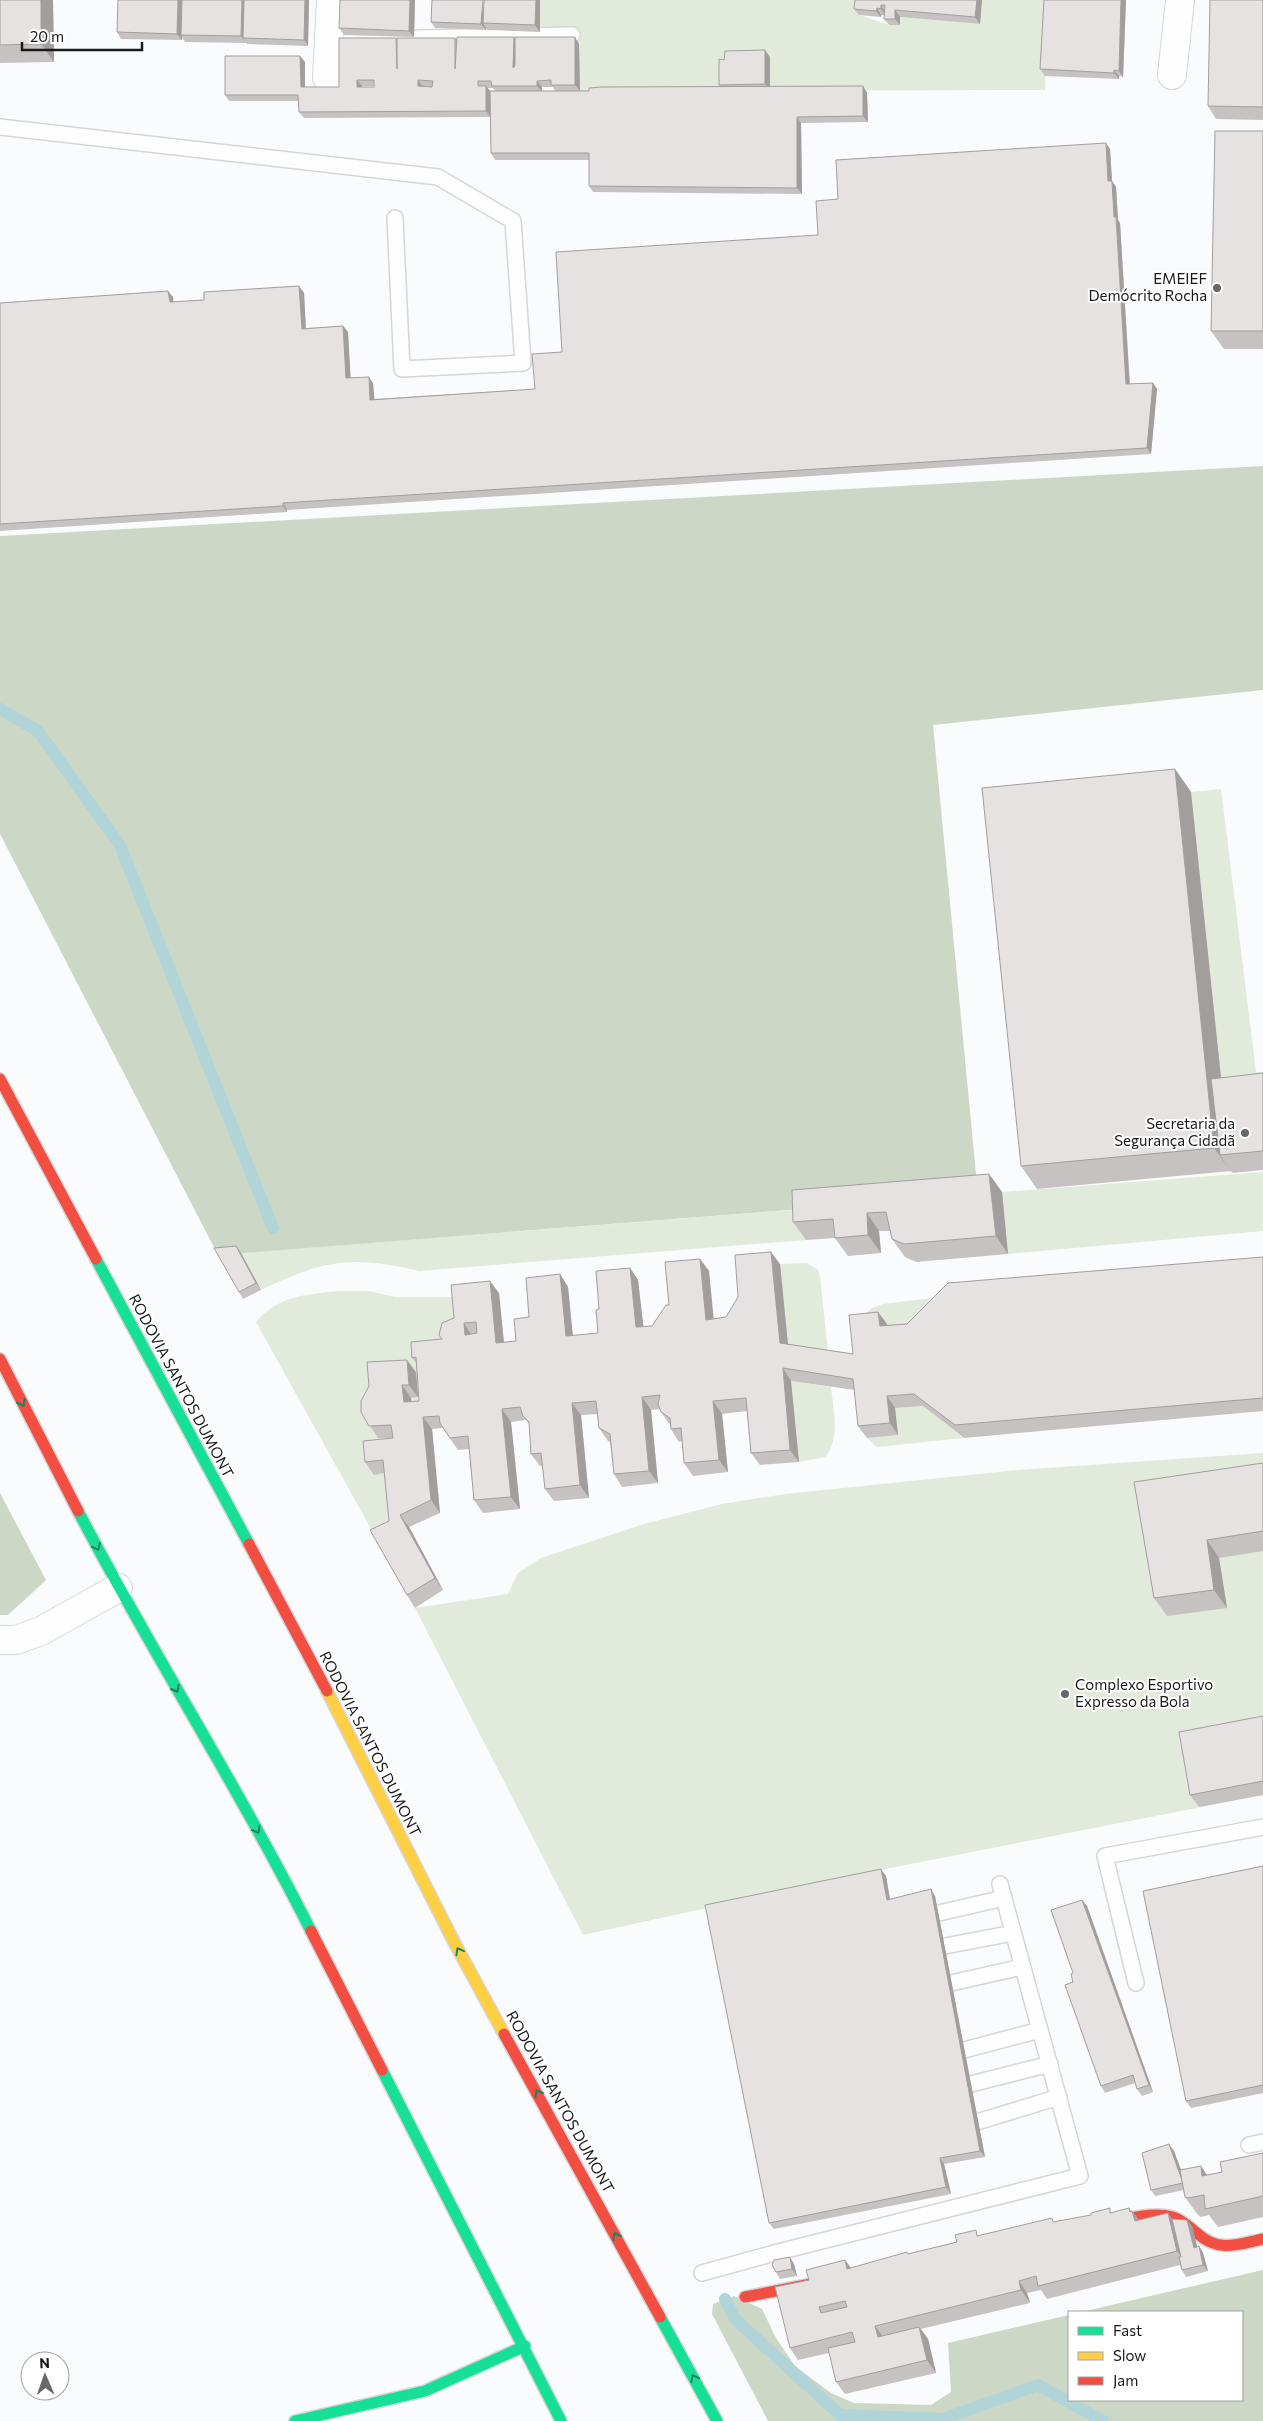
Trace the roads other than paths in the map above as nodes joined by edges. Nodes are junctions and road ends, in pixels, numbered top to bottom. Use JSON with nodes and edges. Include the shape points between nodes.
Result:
{"nodes":[{"id":1,"x":331,"y":0,"type":"edge"},
{"id":2,"x":1180,"y":0,"type":"edge"},
{"id":3,"x":572,"y":35,"type":"edge"},
{"id":4,"x":407,"y":38,"type":"edge"},
{"id":5,"x":1172,"y":75,"type":"dead end"},
{"id":6,"x":327,"y":78,"type":"dead end"},
{"id":7,"x":0,"y":127,"type":"edge"},
{"id":8,"x":395,"y":218,"type":"dead end"},
{"id":9,"x":0,"y":1079,"type":"edge"},
{"id":10,"x":0,"y":1360,"type":"edge"},
{"id":11,"x":118,"y":1588,"type":"junction"},
{"id":12,"x":0,"y":1640,"type":"edge"},
{"id":13,"x":1263,"y":1827,"type":"edge"},
{"id":14,"x":939,"y":1914,"type":"dead end"},
{"id":15,"x":1013,"y":1933,"type":"junction"},
{"id":16,"x":945,"y":1946,"type":"dead end"},
{"id":17,"x":1022,"y":1967,"type":"junction"},
{"id":18,"x":951,"y":1982,"type":"dead end"},
{"id":19,"x":1136,"y":1983,"type":"dead end"},
{"id":20,"x":1040,"y":2030,"type":"junction"},
{"id":21,"x":964,"y":2050,"type":"dead end"},
{"id":22,"x":1050,"y":2064,"type":"junction"},
{"id":23,"x":971,"y":2084,"type":"dead end"},
{"id":24,"x":1059,"y":2097,"type":"junction"},
{"id":25,"x":977,"y":2122,"type":"edge"},
{"id":26,"x":1085,"y":2228,"type":"edge"},
{"id":27,"x":1263,"y":2239,"type":"edge"},
{"id":28,"x":702,"y":2273,"type":"dead end"},
{"id":29,"x":823,"y":2282,"type":"edge"},
{"id":30,"x":745,"y":2297,"type":"dead end"},
{"id":31,"x":525,"y":2346,"type":"junction"},
{"id":32,"x":295,"y":2421,"type":"edge"},
{"id":33,"x":561,"y":2421,"type":"edge"},
{"id":34,"x":717,"y":2421,"type":"edge"}],
"edges":[{"from":1,"to":6,"type":"street","via":[[334,40]]},
{"from":2,"to":5,"type":"street"},
{"from":3,"to":4,"type":"lane"},
{"from":7,"to":8,"type":"lane","via":[[438,177],[513,221],[523,363],[402,369]]},
{"from":34,"to":9,"type":"main road","name":"RODOVIA SANTOS DUMONT","one_way":true,"via":[[454,1942],[304,1646]]},
{"from":10,"to":11,"type":"main road","one_way":true},
{"from":11,"to":12,"type":"street","via":[[41,1631],[16,1640]]},
{"from":11,"to":31,"type":"main road","one_way":true,"via":[[285,1879]]},
{"from":13,"to":19,"type":"lane","via":[[1105,1856]]},
{"from":14,"to":15,"type":"lane","via":[[1002,1891]]},
{"from":15,"to":16,"type":"lane"},
{"from":15,"to":17,"type":"lane"},
{"from":17,"to":18,"type":"lane"},
{"from":17,"to":20,"type":"lane"},
{"from":20,"to":21,"type":"lane"},
{"from":20,"to":22,"type":"lane"},
{"from":22,"to":23,"type":"lane"},
{"from":22,"to":24,"type":"lane"},
{"from":24,"to":25,"type":"lane"},
{"from":24,"to":28,"type":"lane","via":[[1080,2176]]},
{"from":26,"to":27,"type":"main road","via":[[1144,2216],[1170,2216],[1215,2245],[1229,2246]]},
{"from":29,"to":30,"type":"main road"},
{"from":31,"to":32,"type":"main road","via":[[425,2391]]},
{"from":31,"to":33,"type":"main road"}]}
